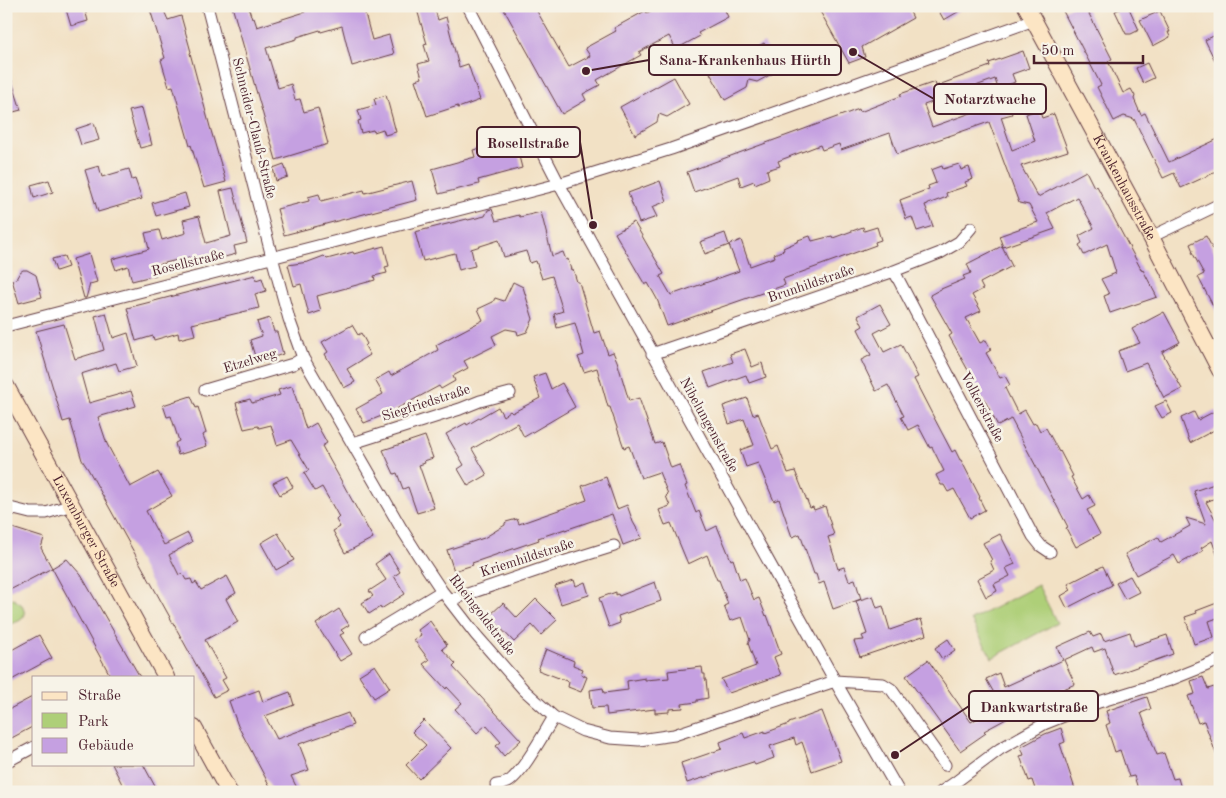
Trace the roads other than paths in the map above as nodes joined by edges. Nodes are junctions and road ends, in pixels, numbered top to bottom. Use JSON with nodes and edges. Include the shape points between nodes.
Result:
{"nodes":[{"id":1,"x":207,"y":6,"type":"edge"},
{"id":2,"x":468,"y":6,"type":"edge"},
{"id":3,"x":1030,"y":13,"type":"edge"},
{"id":4,"x":559,"y":184,"type":"junction"},
{"id":5,"x":1220,"y":204,"type":"edge"},
{"id":6,"x":971,"y":228,"type":"dead end"},
{"id":7,"x":1151,"y":237,"type":"junction"},
{"id":8,"x":272,"y":257,"type":"junction"},
{"id":9,"x":894,"y":271,"type":"junction"},
{"id":10,"x":6,"y":326,"type":"edge"},
{"id":11,"x":652,"y":354,"type":"junction"},
{"id":12,"x":303,"y":358,"type":"junction"},
{"id":13,"x":1220,"y":370,"type":"edge"},
{"id":14,"x":6,"y":386,"type":"edge"},
{"id":15,"x":205,"y":390,"type":"dead end"},
{"id":16,"x":510,"y":393,"type":"dead end"},
{"id":17,"x":353,"y":443,"type":"junction"},
{"id":18,"x":72,"y":505,"type":"junction"},
{"id":19,"x":6,"y":508,"type":"edge"},
{"id":20,"x":614,"y":546,"type":"dead end"},
{"id":21,"x":1050,"y":552,"type":"dead end"},
{"id":22,"x":446,"y":595,"type":"junction"},
{"id":23,"x":366,"y":638,"type":"dead end"},
{"id":24,"x":1220,"y":660,"type":"edge"},
{"id":25,"x":164,"y":676,"type":"edge"},
{"id":26,"x":835,"y":681,"type":"junction"},
{"id":27,"x":554,"y":717,"type":"junction"},
{"id":28,"x":195,"y":730,"type":"edge"},
{"id":29,"x":32,"y":748,"type":"edge"},
{"id":30,"x":6,"y":762,"type":"edge"},
{"id":31,"x":945,"y":765,"type":"dead end"},
{"id":32,"x":496,"y":785,"type":"dead end"},
{"id":33,"x":229,"y":792,"type":"edge"},
{"id":34,"x":900,"y":792,"type":"edge"},
{"id":35,"x":941,"y":792,"type":"edge"}],
"edges":[{"from":1,"to":8,"type":"street","name":"Schneider-Clauß-Straße"},
{"from":2,"to":4,"type":"street","name":"Nibelungenstraße"},
{"from":3,"to":4,"type":"street","name":"Rosellstraße","via":[[688,143]]},
{"from":3,"to":7,"type":"street","name":"Krankenhausstraße"},
{"from":4,"to":8,"type":"street","name":"Rosellstraße"},
{"from":4,"to":11,"type":"street","name":"Nibelungenstraße"},
{"from":5,"to":7,"type":"street"},
{"from":6,"to":9,"type":"street","name":"Brunhildstraße","via":[[959,242],[940,253]]},
{"from":7,"to":13,"type":"street","name":"Krankenhausstraße"},
{"from":8,"to":10,"type":"street","name":"Rosellstraße"},
{"from":8,"to":12,"type":"street","name":"Rheingoldstraße"},
{"from":9,"to":11,"type":"street","name":"Brunhildstraße"},
{"from":9,"to":21,"type":"street","name":"Volkerstraße","via":[[1033,536]]},
{"from":11,"to":26,"type":"street","name":"Nibelungenstraße"},
{"from":12,"to":15,"type":"street","name":"Etzelweg","via":[[293,364]]},
{"from":12,"to":17,"type":"street","name":"Rheingoldstraße"},
{"from":14,"to":18,"type":"street","name":"Luxemburger Straße"},
{"from":16,"to":17,"type":"street","name":"Siegfriedstraße"},
{"from":17,"to":22,"type":"street","name":"Rheingoldstraße","via":[[401,528]]},
{"from":18,"to":19,"type":"street","via":[[46,513]]},
{"from":18,"to":25,"type":"street","name":"Luxemburger Straße"},
{"from":20,"to":22,"type":"street","name":"Kriemhildstraße"},
{"from":22,"to":23,"type":"street","name":"Kriemhildstraße"},
{"from":22,"to":27,"type":"street","name":"Rheingoldstraße","via":[[524,690]]},
{"from":24,"to":35,"type":"street","via":[[1044,724],[1000,748]]},
{"from":26,"to":27,"type":"street","name":"Rheingoldstraße","via":[[674,735],[639,740],[610,738],[583,731]]},
{"from":26,"to":31,"type":"street","via":[[883,684],[891,689]]},
{"from":26,"to":34,"type":"street","name":"Nibelungenstraße"},
{"from":27,"to":32,"type":"street","via":[[522,769],[509,782]]},
{"from":28,"to":33,"type":"street"},
{"from":29,"to":30,"type":"street"}]}
